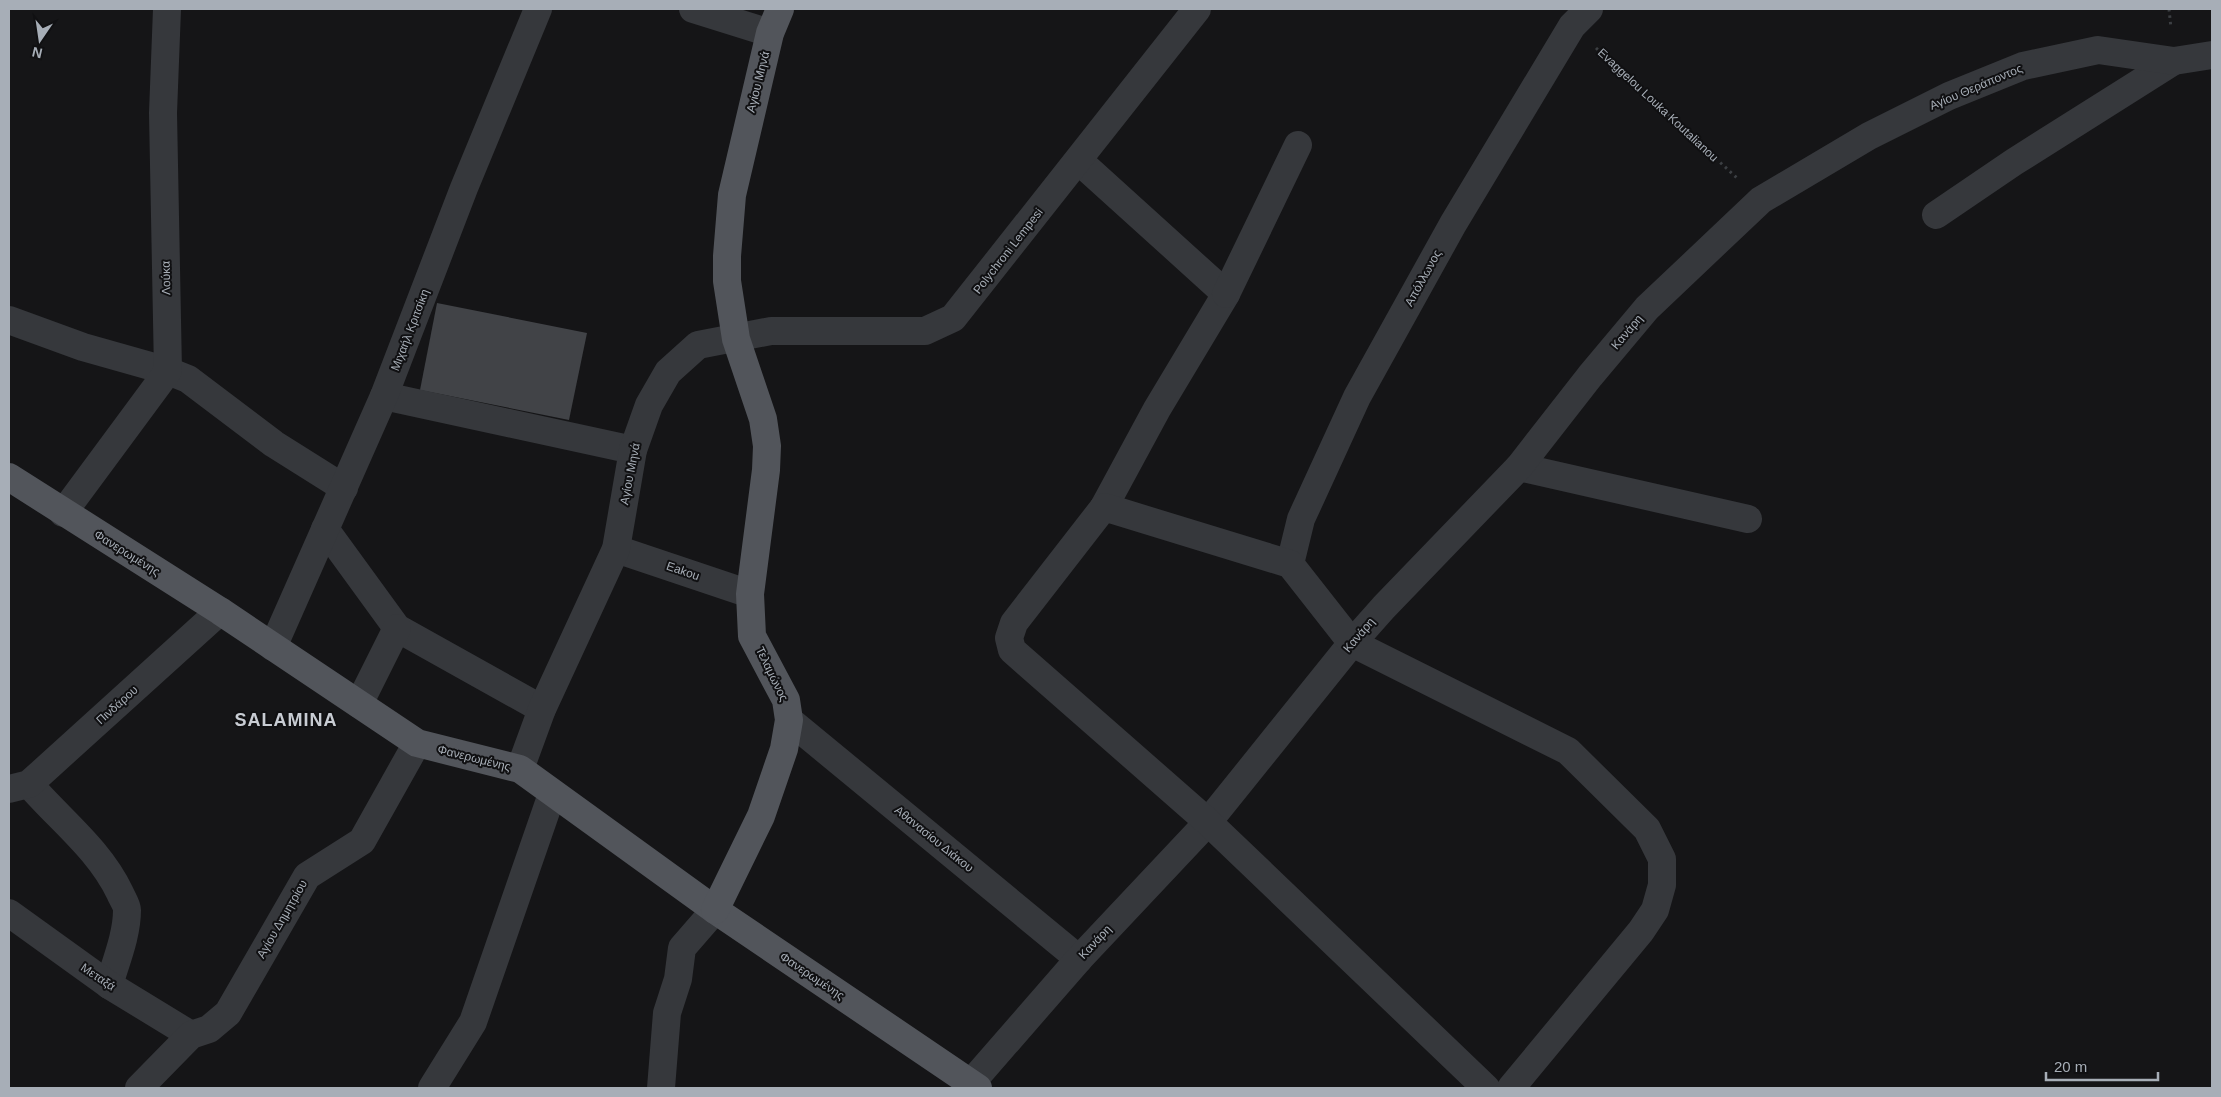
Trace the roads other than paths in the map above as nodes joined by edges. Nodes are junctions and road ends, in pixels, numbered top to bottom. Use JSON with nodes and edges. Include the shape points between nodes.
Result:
{"nodes":[{"id":1,"x":167,"y":9,"type":"edge"},
{"id":2,"x":538,"y":9,"type":"edge"},
{"id":3,"x":693,"y":9,"type":"edge"},
{"id":4,"x":1197,"y":9,"type":"edge"},
{"id":5,"x":1572,"y":14,"type":"edge"},
{"id":6,"x":775,"y":21,"type":"edge"},
{"id":7,"x":2212,"y":55,"type":"edge"},
{"id":8,"x":2174,"y":61,"type":"junction"},
{"id":9,"x":1298,"y":145,"type":"dead end"},
{"id":10,"x":1079,"y":161,"type":"junction"},
{"id":11,"x":1761,"y":200,"type":"joint"},
{"id":12,"x":1936,"y":215,"type":"dead end"},
{"id":13,"x":1226,"y":294,"type":"junction"},
{"id":14,"x":9,"y":320,"type":"edge"},
{"id":15,"x":736,"y":339,"type":"junction"},
{"id":16,"x":168,"y":371,"type":"junction"},
{"id":17,"x":384,"y":396,"type":"junction"},
{"id":18,"x":633,"y":450,"type":"junction"},
{"id":19,"x":1519,"y":467,"type":"junction"},
{"id":20,"x":9,"y":477,"type":"edge"},
{"id":21,"x":344,"y":488,"type":"junction"},
{"id":22,"x":1104,"y":507,"type":"junction"},
{"id":23,"x":63,"y":513,"type":"junction"},
{"id":24,"x":1748,"y":520,"type":"dead end"},
{"id":25,"x":325,"y":530,"type":"junction"},
{"id":26,"x":616,"y":549,"type":"junction"},
{"id":27,"x":1290,"y":564,"type":"junction"},
{"id":28,"x":750,"y":594,"type":"junction"},
{"id":29,"x":220,"y":611,"type":"junction"},
{"id":30,"x":397,"y":628,"type":"junction"},
{"id":31,"x":1352,"y":643,"type":"junction"},
{"id":32,"x":273,"y":647,"type":"junction"},
{"id":33,"x":360,"y":704,"type":"junction"},
{"id":34,"x":542,"y":709,"type":"junction"},
{"id":35,"x":789,"y":720,"type":"junction"},
{"id":36,"x":416,"y":743,"type":"junction"},
{"id":37,"x":520,"y":770,"type":"junction"},
{"id":38,"x":19,"y":786,"type":"edge"},
{"id":39,"x":552,"y":794,"type":"junction"},
{"id":40,"x":1208,"y":822,"type":"junction"},
{"id":41,"x":714,"y":910,"type":"junction"},
{"id":42,"x":9,"y":913,"type":"edge"},
{"id":43,"x":1079,"y":959,"type":"junction"},
{"id":44,"x":109,"y":985,"type":"junction"},
{"id":45,"x":191,"y":1035,"type":"junction"},
{"id":46,"x":974,"y":1086,"type":"edge"},
{"id":47,"x":139,"y":1088,"type":"edge"},
{"id":48,"x":432,"y":1088,"type":"edge"},
{"id":49,"x":661,"y":1088,"type":"edge"},
{"id":50,"x":1486,"y":1088,"type":"edge"},
{"id":51,"x":1511,"y":1088,"type":"edge"}],
"edges":[{"from":1,"to":16,"type":"street","name":"Λούκα","via":[[163,113]]},
{"from":2,"to":17,"type":"street","name":"Μιχαήλ Κριτσίκη","via":[[464,188]]},
{"from":3,"to":6,"type":"street"},
{"from":4,"to":10,"type":"street","name":"Polychroni Lempesi"},
{"from":5,"to":27,"type":"street","name":"Απόλλωνος","via":[[1357,397],[1301,519]]},
{"from":6,"to":15,"type":"main road","name":"Αγίου Μηνά","via":[[732,195],[727,281]]},
{"from":7,"to":8,"type":"street","name":"Αγίου Θεράποντος"},
{"from":8,"to":11,"type":"street","name":"Αγίου Θεράποντος","via":[[2098,50],[2023,66],[1949,96],[1869,136]]},
{"from":8,"to":12,"type":"street"},
{"from":9,"to":13,"type":"street"},
{"from":10,"to":13,"type":"street"},
{"from":10,"to":15,"type":"street","name":"Polychroni Lempesi","via":[[953,318],[925,331],[772,331]]},
{"from":11,"to":19,"type":"street","name":"Κανάρη","via":[[1647,308]]},
{"from":13,"to":22,"type":"street"},
{"from":14,"to":16,"type":"street","via":[[84,348]]},
{"from":15,"to":18,"type":"street","name":"Αγίου Μηνά","via":[[698,345],[668,372],[649,405]]},
{"from":15,"to":28,"type":"main road","name":"Τελαμώνος","via":[[763,419],[767,446]]},
{"from":16,"to":21,"type":"street","via":[[188,379],[274,444]]},
{"from":16,"to":23,"type":"street"},
{"from":17,"to":18,"type":"street"},
{"from":17,"to":21,"type":"street","name":"Μιχαήλ Κριτσίκη"},
{"from":18,"to":26,"type":"street","name":"Αγίου Μηνά"},
{"from":19,"to":24,"type":"street"},
{"from":19,"to":31,"type":"street","name":"Κανάρη"},
{"from":20,"to":23,"type":"main road","name":"Φανερωμένης"},
{"from":21,"to":25,"type":"street","name":"Μιχαήλ Κριτσίκη"},
{"from":22,"to":27,"type":"street"},
{"from":22,"to":40,"type":"street","via":[[1014,623],[1009,638],[1012,650]]},
{"from":23,"to":29,"type":"main road","name":"Φανερωμένης"},
{"from":25,"to":30,"type":"street"},
{"from":25,"to":32,"type":"street","name":"Μιχαήλ Κριτσίκη"},
{"from":26,"to":28,"type":"street","name":"Eakou"},
{"from":26,"to":34,"type":"street","name":"Αγίου Μηνά"},
{"from":27,"to":31,"type":"street"},
{"from":28,"to":35,"type":"main road","name":"Τελαμώνος","via":[[752,636],[786,700]]},
{"from":29,"to":32,"type":"main road","name":"Φανερωμένης"},
{"from":29,"to":38,"type":"street","name":"Πινδάρου"},
{"from":30,"to":33,"type":"street"},
{"from":30,"to":34,"type":"street"},
{"from":31,"to":40,"type":"street","name":"Κανάρη"},
{"from":31,"to":51,"type":"street","via":[[1568,751],[1647,829],[1662,859],[1662,885],[1655,910]]},
{"from":32,"to":33,"type":"main road","name":"Φανερωμένης"},
{"from":33,"to":36,"type":"main road","name":"Φανερωμένης"},
{"from":34,"to":37,"type":"street","name":"Αγίου Μηνά"},
{"from":35,"to":41,"type":"main road","name":"Τελαμώνος","via":[[784,749],[761,816]]},
{"from":35,"to":43,"type":"street","name":"Αθανασίου Διάκου"},
{"from":36,"to":37,"type":"main road","name":"Φανερωμένης"},
{"from":36,"to":45,"type":"street","name":"Αγίου Δημητρίου","via":[[362,841],[307,876],[228,1013],[210,1029]]},
{"from":37,"to":39,"type":"main road","name":"Φανερωμένης"},
{"from":38,"to":44,"type":"street","via":[[51,810],[90,847],[113,879],[127,908]]},
{"from":39,"to":41,"type":"main road","name":"Φανερωμένης"},
{"from":39,"to":48,"type":"street","via":[[473,1022]]},
{"from":40,"to":43,"type":"street","name":"Κανάρη"},
{"from":40,"to":50,"type":"street"},
{"from":41,"to":46,"type":"main road","name":"Φανερωμένης"},
{"from":41,"to":49,"type":"street","via":[[682,948],[678,979],[668,1012]]},
{"from":42,"to":44,"type":"street","name":"Μεταξά"},
{"from":43,"to":46,"type":"street","name":"Κανάρη"},
{"from":44,"to":45,"type":"street","name":"Μεταξά"},
{"from":45,"to":47,"type":"street","name":"Αγίου Δημητρίου"}]}
